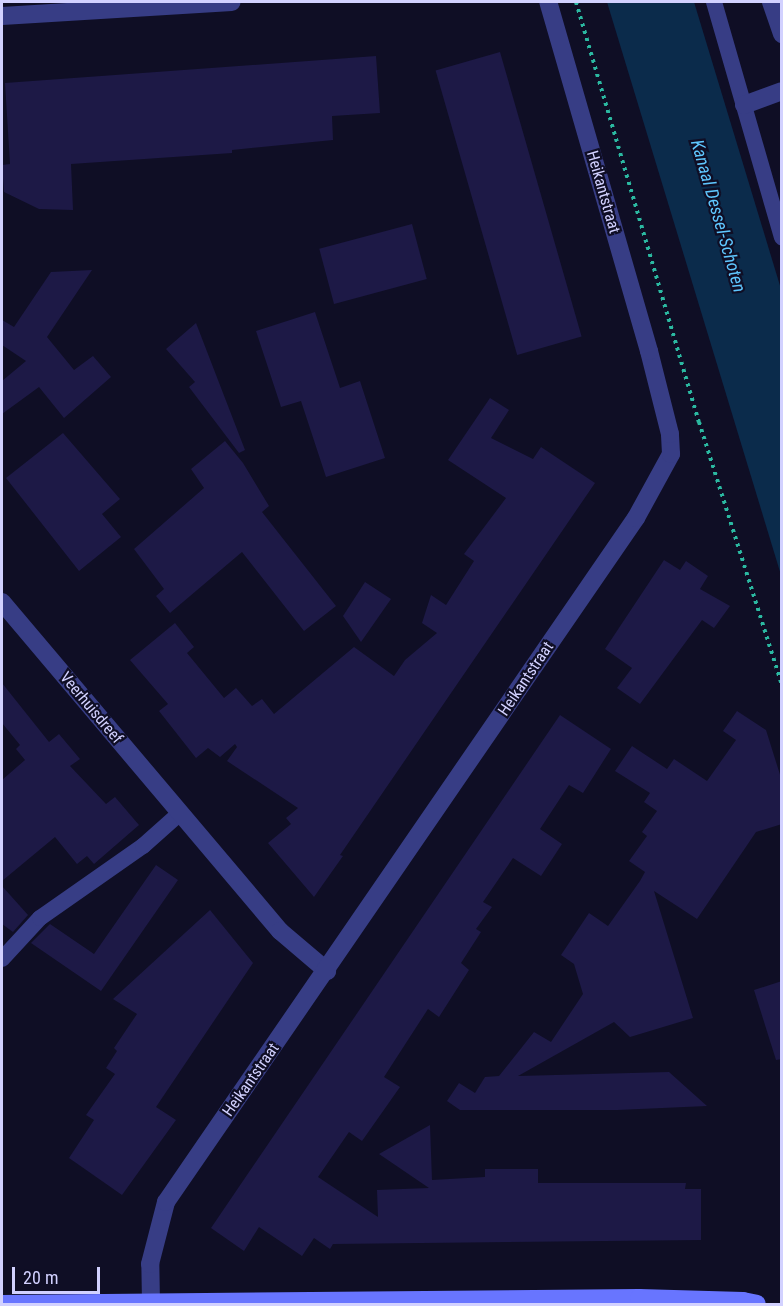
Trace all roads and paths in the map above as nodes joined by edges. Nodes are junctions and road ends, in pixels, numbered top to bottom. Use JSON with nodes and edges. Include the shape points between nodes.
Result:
{"nodes":[{"id":1,"x":232,"y":2,"type":"edge"},
{"id":2,"x":548,"y":2,"type":"edge"},
{"id":3,"x":576,"y":2,"type":"edge"},
{"id":4,"x":714,"y":2,"type":"edge"},
{"id":5,"x":771,"y":2,"type":"edge"},
{"id":6,"x":2,"y":16,"type":"edge"},
{"id":7,"x":782,"y":34,"type":"edge"},
{"id":8,"x":782,"y":91,"type":"edge"},
{"id":9,"x":744,"y":105,"type":"junction"},
{"id":10,"x":782,"y":237,"type":"edge"},
{"id":11,"x":2,"y":602,"type":"edge"},
{"id":12,"x":782,"y":685,"type":"edge"},
{"id":13,"x":180,"y":813,"type":"junction"},
{"id":14,"x":2,"y":959,"type":"edge"},
{"id":15,"x":327,"y":971,"type":"junction"},
{"id":16,"x":402,"y":1302,"type":"edge"},
{"id":17,"x":151,"y":1303,"type":"edge"},
{"id":18,"x":748,"y":1303,"type":"edge"},
{"id":19,"x":2,"y":1304,"type":"edge"},
{"id":20,"x":52,"y":1304,"type":"edge"}],
"edges":[{"from":1,"to":6,"type":"street"},
{"from":2,"to":15,"type":"street","name":"Heikantstraat","via":[[649,351],[670,434],[671,454],[636,518]]},
{"from":3,"to":12,"type":"path","via":[[699,422]]},
{"from":4,"to":9,"type":"lane"},
{"from":5,"to":7,"type":"street"},
{"from":8,"to":9,"type":"street"},
{"from":9,"to":10,"type":"lane"},
{"from":11,"to":13,"type":"street","name":"Veerhuisdreef"},
{"from":13,"to":14,"type":"lane","via":[[143,846],[40,918]]},
{"from":13,"to":15,"type":"street","name":"Veerhuisdreef","via":[[280,931]]},
{"from":15,"to":17,"type":"street","name":"Heikantstraat","via":[[166,1202],[150,1264]]},
{"from":16,"to":17,"type":"street"},
{"from":16,"to":18,"type":"street"},
{"from":17,"to":20,"type":"street"},
{"from":19,"to":20,"type":"street"}]}
